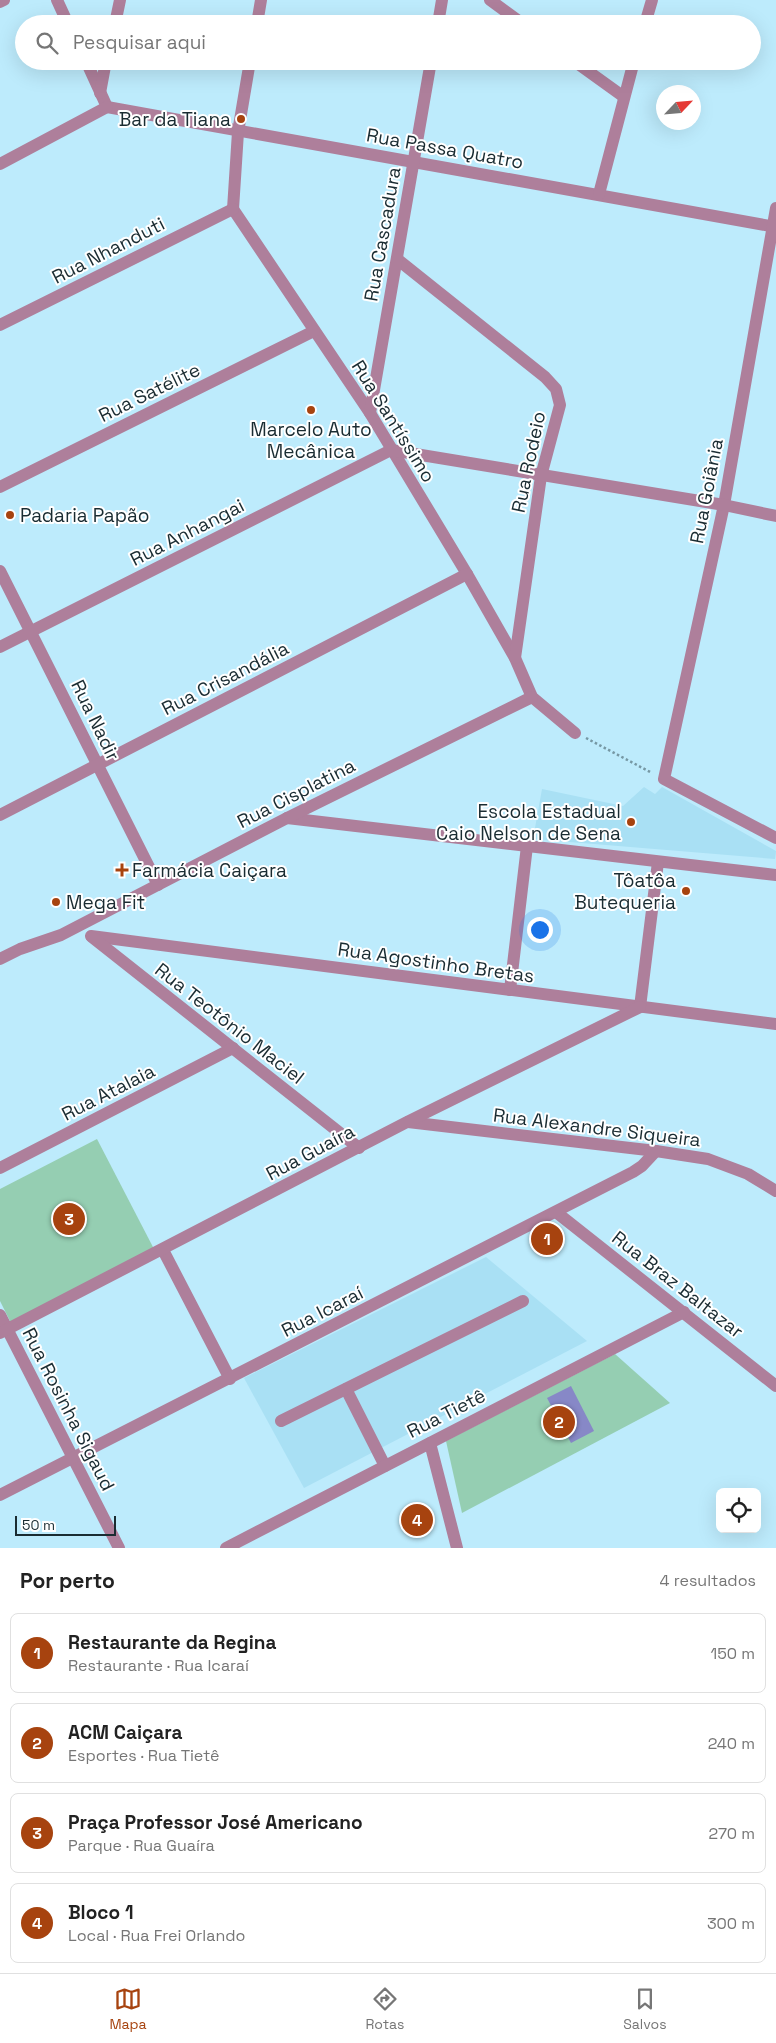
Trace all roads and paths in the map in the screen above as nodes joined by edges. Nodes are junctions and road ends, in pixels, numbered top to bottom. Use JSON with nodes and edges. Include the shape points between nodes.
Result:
{"nodes":[{"id":1,"x":4,"y":0,"type":"edge"},
{"id":2,"x":58,"y":0,"type":"edge"},
{"id":3,"x":120,"y":0,"type":"edge"},
{"id":4,"x":261,"y":0,"type":"edge"},
{"id":5,"x":442,"y":0,"type":"edge"},
{"id":6,"x":490,"y":0,"type":"edge"},
{"id":7,"x":652,"y":0,"type":"edge"},
{"id":8,"x":0,"y":2,"type":"edge"},
{"id":9,"x":64,"y":15,"type":"edge"},
{"id":10,"x":117,"y":15,"type":"edge"},
{"id":11,"x":258,"y":15,"type":"edge"},
{"id":12,"x":440,"y":15,"type":"edge"},
{"id":13,"x":511,"y":15,"type":"edge"},
{"id":14,"x":648,"y":15,"type":"edge"},
{"id":15,"x":90,"y":70,"type":"edge"},
{"id":16,"x":104,"y":70,"type":"edge"},
{"id":17,"x":248,"y":70,"type":"edge"},
{"id":18,"x":429,"y":70,"type":"edge"},
{"id":19,"x":586,"y":70,"type":"edge"},
{"id":20,"x":632,"y":70,"type":"edge"},
{"id":21,"x":100,"y":93,"type":"junction"},
{"id":22,"x":624,"y":97,"type":"junction"},
{"id":23,"x":107,"y":107,"type":"junction"},
{"id":24,"x":238,"y":132,"type":"junction"},
{"id":25,"x":414,"y":162,"type":"junction"},
{"id":26,"x":0,"y":164,"type":"edge"},
{"id":27,"x":599,"y":194,"type":"junction"},
{"id":28,"x":776,"y":208,"type":"edge"},
{"id":29,"x":233,"y":209,"type":"junction"},
{"id":30,"x":774,"y":227,"type":"edge"},
{"id":31,"x":397,"y":260,"type":"junction"},
{"id":32,"x":0,"y":325,"type":"edge"},
{"id":33,"x":314,"y":331,"type":"junction"},
{"id":34,"x":370,"y":413,"type":"junction"},
{"id":35,"x":391,"y":450,"type":"junction"},
{"id":36,"x":541,"y":476,"type":"junction"},
{"id":37,"x":0,"y":487,"type":"edge"},
{"id":38,"x":724,"y":505,"type":"junction"},
{"id":39,"x":776,"y":516,"type":"edge"},
{"id":40,"x":0,"y":571,"type":"edge"},
{"id":41,"x":468,"y":574,"type":"junction"},
{"id":42,"x":32,"y":632,"type":"junction"},
{"id":43,"x":0,"y":647,"type":"edge"},
{"id":44,"x":514,"y":658,"type":"junction"},
{"id":45,"x":532,"y":698,"type":"junction"},
{"id":46,"x":575,"y":733,"type":"joint"},
{"id":47,"x":97,"y":765,"type":"junction"},
{"id":48,"x":664,"y":779,"type":"junction"},
{"id":49,"x":0,"y":814,"type":"edge"},
{"id":50,"x":287,"y":818,"type":"junction"},
{"id":51,"x":776,"y":838,"type":"edge"},
{"id":52,"x":527,"y":846,"type":"junction"},
{"id":53,"x":658,"y":862,"type":"junction"},
{"id":54,"x":776,"y":875,"type":"edge"},
{"id":55,"x":158,"y":885,"type":"junction"},
{"id":56,"x":79,"y":926,"type":"junction"},
{"id":57,"x":91,"y":936,"type":"junction"},
{"id":58,"x":0,"y":959,"type":"edge"},
{"id":59,"x":510,"y":990,"type":"junction"},
{"id":60,"x":640,"y":1007,"type":"junction"},
{"id":61,"x":776,"y":1024,"type":"edge"},
{"id":62,"x":233,"y":1048,"type":"junction"},
{"id":63,"x":408,"y":1122,"type":"junction"},
{"id":64,"x":359,"y":1148,"type":"junction"},
{"id":65,"x":656,"y":1151,"type":"junction"},
{"id":66,"x":0,"y":1168,"type":"edge"},
{"id":67,"x":776,"y":1191,"type":"edge"},
{"id":68,"x":556,"y":1212,"type":"junction"},
{"id":69,"x":163,"y":1250,"type":"junction"},
{"id":70,"x":523,"y":1301,"type":"dead end"},
{"id":71,"x":684,"y":1312,"type":"junction"},
{"id":72,"x":0,"y":1315,"type":"edge"},
{"id":73,"x":4,"y":1331,"type":"edge"},
{"id":74,"x":230,"y":1379,"type":"junction"},
{"id":75,"x":776,"y":1386,"type":"edge"},
{"id":76,"x":346,"y":1389,"type":"junction"},
{"id":77,"x":281,"y":1422,"type":"dead end"},
{"id":78,"x":430,"y":1443,"type":"junction"},
{"id":79,"x":73,"y":1458,"type":"junction"},
{"id":80,"x":385,"y":1466,"type":"junction"},
{"id":81,"x":0,"y":1495,"type":"edge"},
{"id":82,"x":119,"y":1548,"type":"edge"},
{"id":83,"x":226,"y":1548,"type":"edge"},
{"id":84,"x":457,"y":1548,"type":"edge"}],
"edges":[{"from":1,"to":8,"type":"street"},
{"from":2,"to":9,"type":"street"},
{"from":3,"to":10,"type":"street"},
{"from":4,"to":11,"type":"street"},
{"from":5,"to":12,"type":"street"},
{"from":6,"to":13,"type":"street"},
{"from":7,"to":14,"type":"street"},
{"from":15,"to":21,"type":"street"},
{"from":16,"to":21,"type":"street"},
{"from":17,"to":24,"type":"street"},
{"from":18,"to":25,"type":"street","name":"Rua Cascadura"},
{"from":19,"to":22,"type":"street"},
{"from":20,"to":22,"type":"street"},
{"from":21,"to":23,"type":"street"},
{"from":22,"to":27,"type":"street"},
{"from":23,"to":24,"type":"street","name":"Rua Passa Quatro"},
{"from":23,"to":26,"type":"street"},
{"from":24,"to":25,"type":"street","name":"Rua Passa Quatro"},
{"from":24,"to":29,"type":"street"},
{"from":25,"to":27,"type":"street","name":"Rua Passa Quatro"},
{"from":25,"to":31,"type":"street","name":"Rua Cascadura"},
{"from":27,"to":30,"type":"street","name":"Rua Passa Quatro"},
{"from":28,"to":30,"type":"street","name":"Rua Goiânia"},
{"from":29,"to":32,"type":"street","name":"Rua Nhanduti"},
{"from":29,"to":33,"type":"street","name":"Rua Santíssimo"},
{"from":30,"to":38,"type":"street","name":"Rua Goiânia"},
{"from":31,"to":34,"type":"street","name":"Rua Cascadura"},
{"from":31,"to":36,"type":"street","name":"Rua Rodeio","via":[[556,389],[560,406]]},
{"from":33,"to":34,"type":"street","name":"Rua Santíssimo"},
{"from":33,"to":37,"type":"street","name":"Rua Satélite"},
{"from":34,"to":35,"type":"street","name":"Rua Santíssimo"},
{"from":35,"to":36,"type":"street"},
{"from":35,"to":41,"type":"street","name":"Rua Santíssimo"},
{"from":35,"to":42,"type":"street","name":"Rua Anhangai"},
{"from":36,"to":38,"type":"street"},
{"from":36,"to":44,"type":"street","name":"Rua Rodeio"},
{"from":38,"to":39,"type":"street"},
{"from":38,"to":48,"type":"street","name":"Rua Goiânia"},
{"from":40,"to":42,"type":"street","name":"Rua Nadir"},
{"from":41,"to":44,"type":"street","name":"Rua Santíssimo"},
{"from":41,"to":47,"type":"street","name":"Rua Crisandália"},
{"from":42,"to":43,"type":"street","name":"Rua Anhangai"},
{"from":42,"to":47,"type":"street","name":"Rua Nadir"},
{"from":44,"to":45,"type":"street","name":"Rua Santíssimo"},
{"from":45,"to":46,"type":"street"},
{"from":45,"to":50,"type":"street","name":"Rua Cisplatina"},
{"from":46,"to":48,"type":"path"},
{"from":47,"to":49,"type":"street","name":"Rua Crisandália"},
{"from":47,"to":55,"type":"street","name":"Rua Nadir"},
{"from":48,"to":51,"type":"street"},
{"from":50,"to":52,"type":"street"},
{"from":50,"to":55,"type":"street","name":"Rua Cisplatina"},
{"from":52,"to":53,"type":"street"},
{"from":52,"to":59,"type":"street"},
{"from":53,"to":54,"type":"street"},
{"from":53,"to":60,"type":"street"},
{"from":55,"to":56,"type":"street","name":"Rua Cisplatina"},
{"from":56,"to":57,"type":"street","name":"Rua Teotônio Maciel"},
{"from":56,"to":58,"type":"street","name":"Rua Cisplatina"},
{"from":57,"to":59,"type":"street","name":"Rua Agostinho Bretas"},
{"from":57,"to":62,"type":"street","name":"Rua Teotônio Maciel"},
{"from":59,"to":60,"type":"street","name":"Rua Agostinho Bretas"},
{"from":60,"to":61,"type":"street","name":"Rua Agostinho Bretas"},
{"from":60,"to":63,"type":"street","name":"Rua Guaíra"},
{"from":62,"to":64,"type":"street","name":"Rua Teotônio Maciel"},
{"from":62,"to":66,"type":"street","name":"Rua Atalaia"},
{"from":63,"to":64,"type":"street","name":"Rua Guaíra"},
{"from":63,"to":65,"type":"street","name":"Rua Alexandre Siqueira"},
{"from":64,"to":69,"type":"street","name":"Rua Guaíra"},
{"from":65,"to":67,"type":"street","name":"Rua Alexandre Siqueira","via":[[708,1159],[748,1174]]},
{"from":65,"to":68,"type":"street","name":"Rua Icaraí","via":[[633,1172]]},
{"from":68,"to":71,"type":"street","name":"Rua Braz Baltazar"},
{"from":68,"to":74,"type":"street","name":"Rua Icaraí"},
{"from":69,"to":73,"type":"street","name":"Rua Guaíra"},
{"from":69,"to":74,"type":"street"},
{"from":70,"to":76,"type":"street"},
{"from":71,"to":75,"type":"street","name":"Rua Braz Baltazar"},
{"from":71,"to":78,"type":"street","name":"Rua Tietê"},
{"from":72,"to":73,"type":"street","name":"Rua Rosinha Sigaud"},
{"from":73,"to":79,"type":"street","name":"Rua Rosinha Sigaud"},
{"from":74,"to":79,"type":"street","name":"Rua Icaraí"},
{"from":76,"to":77,"type":"street"},
{"from":76,"to":80,"type":"street"},
{"from":78,"to":80,"type":"street","name":"Rua Tietê"},
{"from":78,"to":84,"type":"street"},
{"from":79,"to":81,"type":"street","name":"Rua Icaraí"},
{"from":79,"to":82,"type":"street","name":"Rua Rosinha Sigaud"},
{"from":80,"to":83,"type":"street","name":"Rua Tietê"}]}
